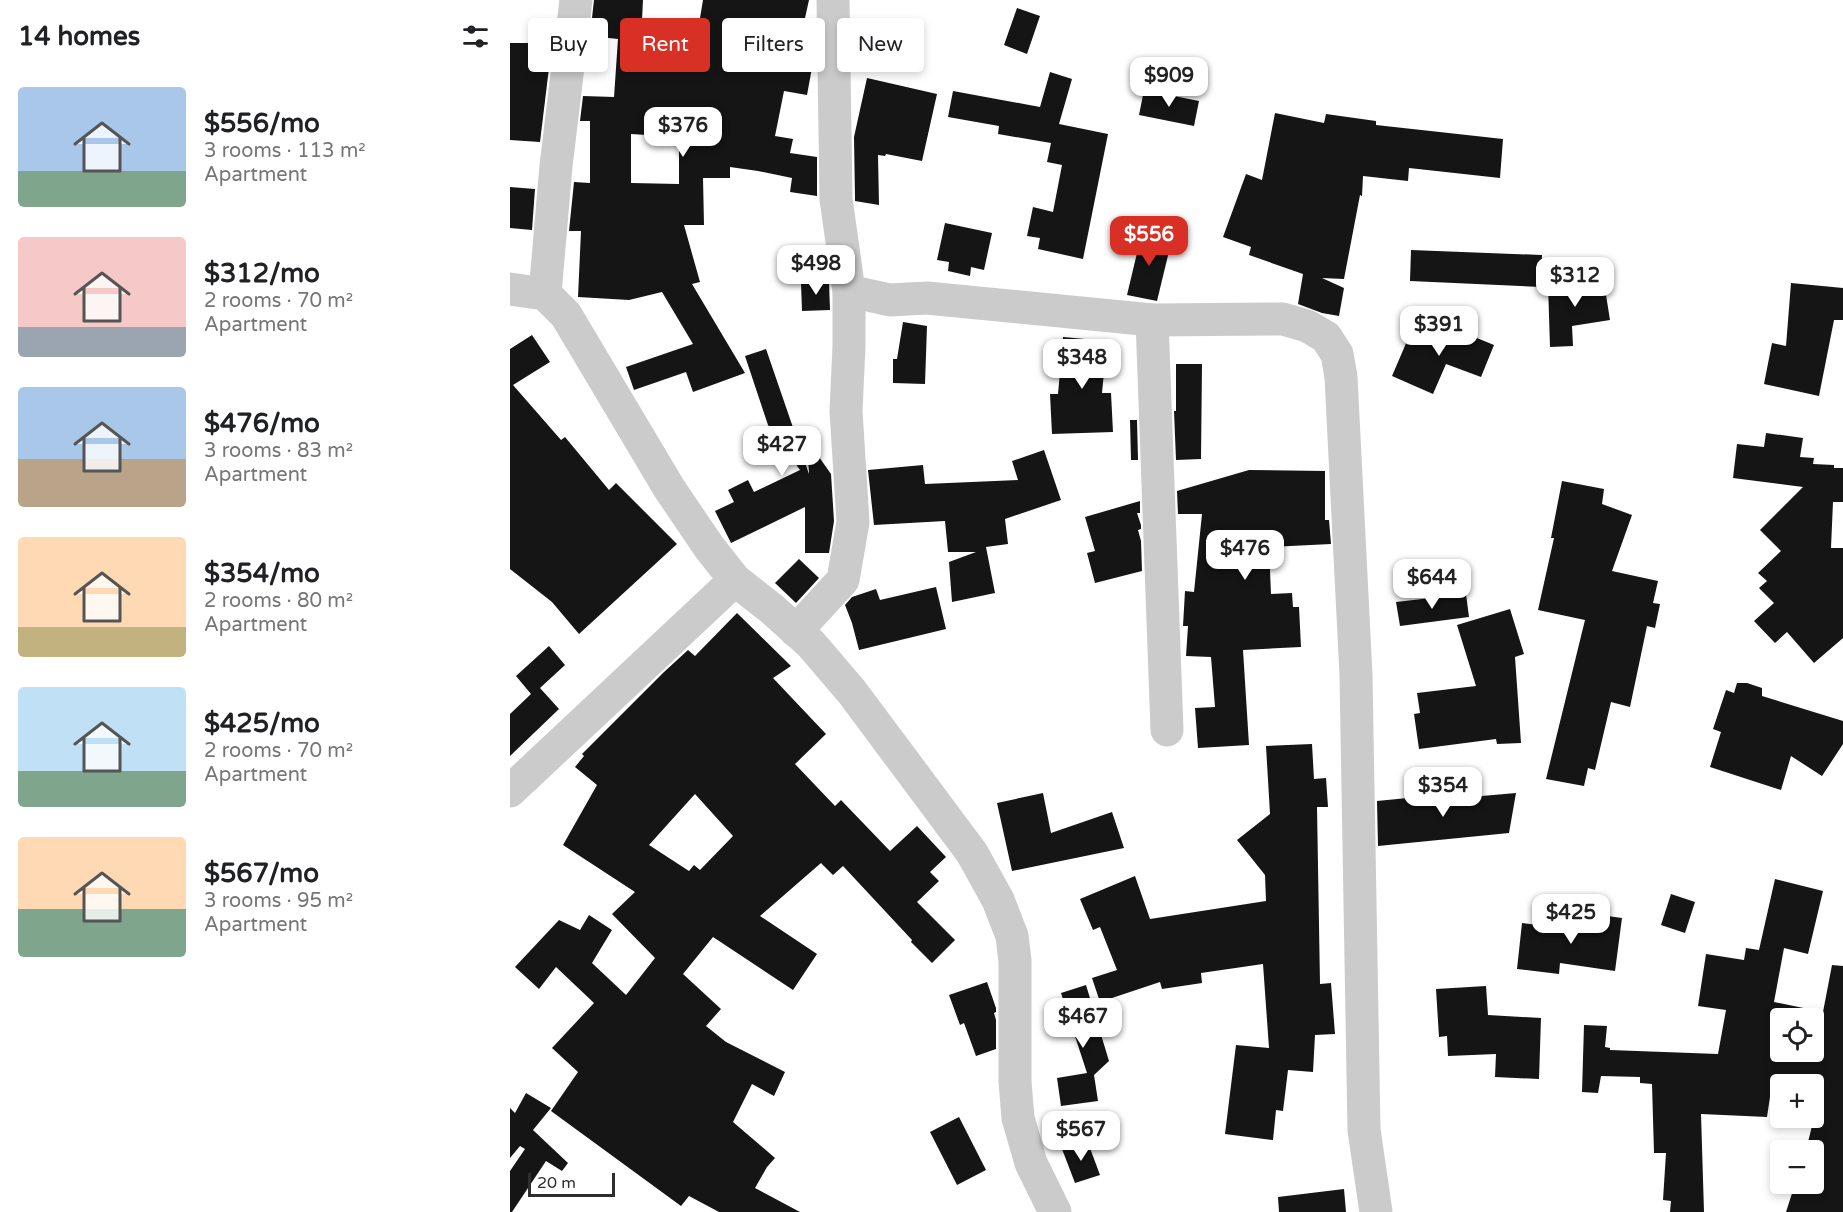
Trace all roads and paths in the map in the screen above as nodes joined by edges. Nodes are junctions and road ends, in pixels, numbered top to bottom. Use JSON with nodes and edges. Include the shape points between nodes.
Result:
{"nodes":[{"id":1,"x":576,"y":0,"type":"edge"},
{"id":2,"x":832,"y":0,"type":"edge"},
{"id":3,"x":510,"y":289,"type":"edge"},
{"id":4,"x":849,"y":291,"type":"junction"},
{"id":5,"x":545,"y":294,"type":"junction"},
{"id":6,"x":1152,"y":320,"type":"junction"},
{"id":7,"x":735,"y":580,"type":"junction"},
{"id":8,"x":796,"y":631,"type":"junction"},
{"id":9,"x":1167,"y":730,"type":"dead end"},
{"id":10,"x":510,"y":791,"type":"edge"},
{"id":11,"x":1055,"y":1212,"type":"edge"},
{"id":12,"x":1376,"y":1212,"type":"edge"}],
"edges":[{"from":1,"to":5,"type":"street","via":[[555,166]]},
{"from":2,"to":4,"type":"street","via":[[836,199]]},
{"from":3,"to":5,"type":"street"},
{"from":4,"to":6,"type":"street","via":[[890,300],[927,298]]},
{"from":4,"to":8,"type":"street","via":[[846,411],[853,522],[843,580]]},
{"from":5,"to":7,"type":"street","via":[[566,315],[669,488]]},
{"from":6,"to":9,"type":"street"},
{"from":6,"to":12,"type":"street","via":[[1283,319],[1326,337],[1337,354],[1356,675],[1364,1130]]},
{"from":7,"to":8,"type":"street"},
{"from":7,"to":10,"type":"street"},
{"from":8,"to":11,"type":"street","via":[[859,701],[972,853],[998,900],[1012,936],[1015,961],[1018,1118],[1030,1164]]}]}
